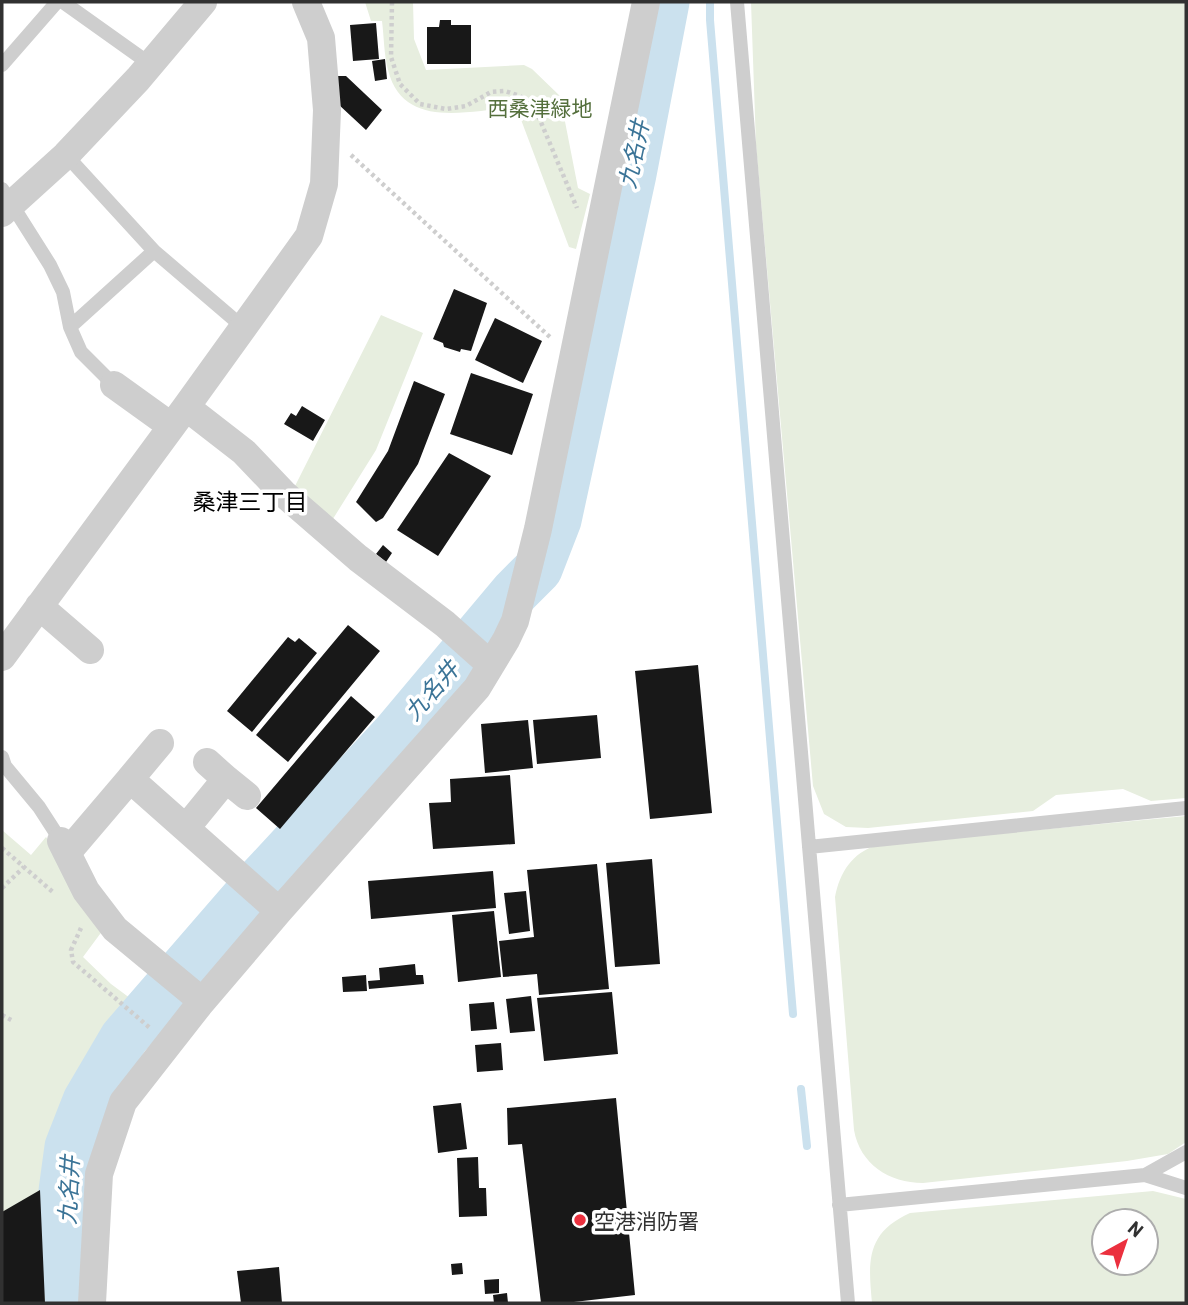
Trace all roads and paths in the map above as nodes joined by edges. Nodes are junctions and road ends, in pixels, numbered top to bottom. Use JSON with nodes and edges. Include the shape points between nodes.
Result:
{"nodes":[{"id":1,"x":57,"y":2,"type":"edge"},
{"id":2,"x":63,"y":2,"type":"edge"},
{"id":3,"x":203,"y":2,"type":"edge"},
{"id":4,"x":306,"y":2,"type":"edge"},
{"id":5,"x":392,"y":2,"type":"edge"},
{"id":6,"x":646,"y":2,"type":"edge"},
{"id":7,"x":737,"y":2,"type":"edge"},
{"id":8,"x":150,"y":64,"type":"junction"},
{"id":9,"x":2,"y":65,"type":"edge"},
{"id":10,"x":324,"y":131,"type":"junction"},
{"id":11,"x":66,"y":155,"type":"junction"},
{"id":12,"x":5,"y":202,"type":"edge"},
{"id":13,"x":577,"y":209,"type":"dead end"},
{"id":14,"x":154,"y":251,"type":"junction"},
{"id":15,"x":71,"y":327,"type":"junction"},
{"id":16,"x":244,"y":328,"type":"junction"},
{"id":17,"x":573,"y":359,"type":"junction"},
{"id":18,"x":114,"y":385,"type":"joint"},
{"id":19,"x":179,"y":417,"type":"junction"},
{"id":20,"x":39,"y":606,"type":"junction"},
{"id":21,"x":90,"y":650,"type":"dead end"},
{"id":22,"x":2,"y":657,"type":"edge"},
{"id":23,"x":491,"y":665,"type":"junction"},
{"id":24,"x":160,"y":743,"type":"dead end"},
{"id":25,"x":2,"y":757,"type":"edge"},
{"id":26,"x":130,"y":779,"type":"junction"},
{"id":27,"x":227,"y":779,"type":"dead end"},
{"id":28,"x":1186,"y":808,"type":"edge"},
{"id":29,"x":186,"y":828,"type":"junction"},
{"id":30,"x":64,"y":847,"type":"junction"},
{"id":31,"x":808,"y":847,"type":"junction"},
{"id":32,"x":2,"y":848,"type":"edge"},
{"id":33,"x":24,"y":867,"type":"junction"},
{"id":34,"x":2,"y":888,"type":"edge"},
{"id":35,"x":61,"y":898,"type":"dead end"},
{"id":36,"x":279,"y":911,"type":"junction"},
{"id":37,"x":82,"y":925,"type":"dead end"},
{"id":38,"x":202,"y":1002,"type":"junction"},
{"id":39,"x":2,"y":1015,"type":"edge"},
{"id":40,"x":13,"y":1021,"type":"dead end"},
{"id":41,"x":168,"y":1044,"type":"junction"},
{"id":42,"x":1186,"y":1152,"type":"edge"},
{"id":43,"x":1146,"y":1175,"type":"junction"},
{"id":44,"x":1186,"y":1188,"type":"edge"},
{"id":45,"x":839,"y":1205,"type":"junction"},
{"id":46,"x":92,"y":1303,"type":"edge"},
{"id":47,"x":848,"y":1303,"type":"edge"}],
"edges":[{"from":1,"to":9,"type":"lane"},
{"from":2,"to":8,"type":"lane"},
{"from":3,"to":8,"type":"street"},
{"from":4,"to":10,"type":"street","via":[[321,38],[327,110]]},
{"from":5,"to":13,"type":"path","via":[[391,57],[400,84],[420,104],[446,109],[466,106],[491,92],[520,96],[535,108]]},
{"from":6,"to":17,"type":"street"},
{"from":7,"to":31,"type":"lane"},
{"from":8,"to":11,"type":"street"},
{"from":10,"to":16,"type":"street","via":[[324,184],[309,236]]},
{"from":10,"to":17,"type":"path"},
{"from":11,"to":12,"type":"street"},
{"from":11,"to":14,"type":"lane"},
{"from":12,"to":15,"type":"lane","via":[[50,265],[63,292]]},
{"from":14,"to":15,"type":"lane"},
{"from":14,"to":16,"type":"lane"},
{"from":15,"to":18,"type":"lane","via":[[80,352]]},
{"from":16,"to":19,"type":"street"},
{"from":17,"to":23,"type":"street","via":[[515,621]]},
{"from":18,"to":19,"type":"street"},
{"from":19,"to":20,"type":"street"},
{"from":19,"to":23,"type":"street","via":[[244,453],[358,558]]},
{"from":20,"to":21,"type":"street"},
{"from":20,"to":22,"type":"street"},
{"from":23,"to":36,"type":"street","via":[[477,688]]},
{"from":24,"to":26,"type":"street"},
{"from":25,"to":30,"type":"lane"},
{"from":26,"to":29,"type":"street"},
{"from":26,"to":30,"type":"street"},
{"from":27,"to":29,"type":"street"},
{"from":28,"to":31,"type":"lane"},
{"from":29,"to":36,"type":"street"},
{"from":30,"to":38,"type":"street","via":[[86,891],[115,929]]},
{"from":31,"to":45,"type":"lane"},
{"from":32,"to":33,"type":"path"},
{"from":33,"to":34,"type":"path"},
{"from":33,"to":35,"type":"path"},
{"from":36,"to":38,"type":"street"},
{"from":37,"to":41,"type":"path","via":[[71,950],[73,962]]},
{"from":38,"to":41,"type":"street"},
{"from":39,"to":40,"type":"path"},
{"from":41,"to":46,"type":"street","via":[[123,1102],[99,1174]]},
{"from":42,"to":43,"type":"lane"},
{"from":43,"to":44,"type":"lane"},
{"from":43,"to":45,"type":"lane"},
{"from":45,"to":47,"type":"lane"}]}
